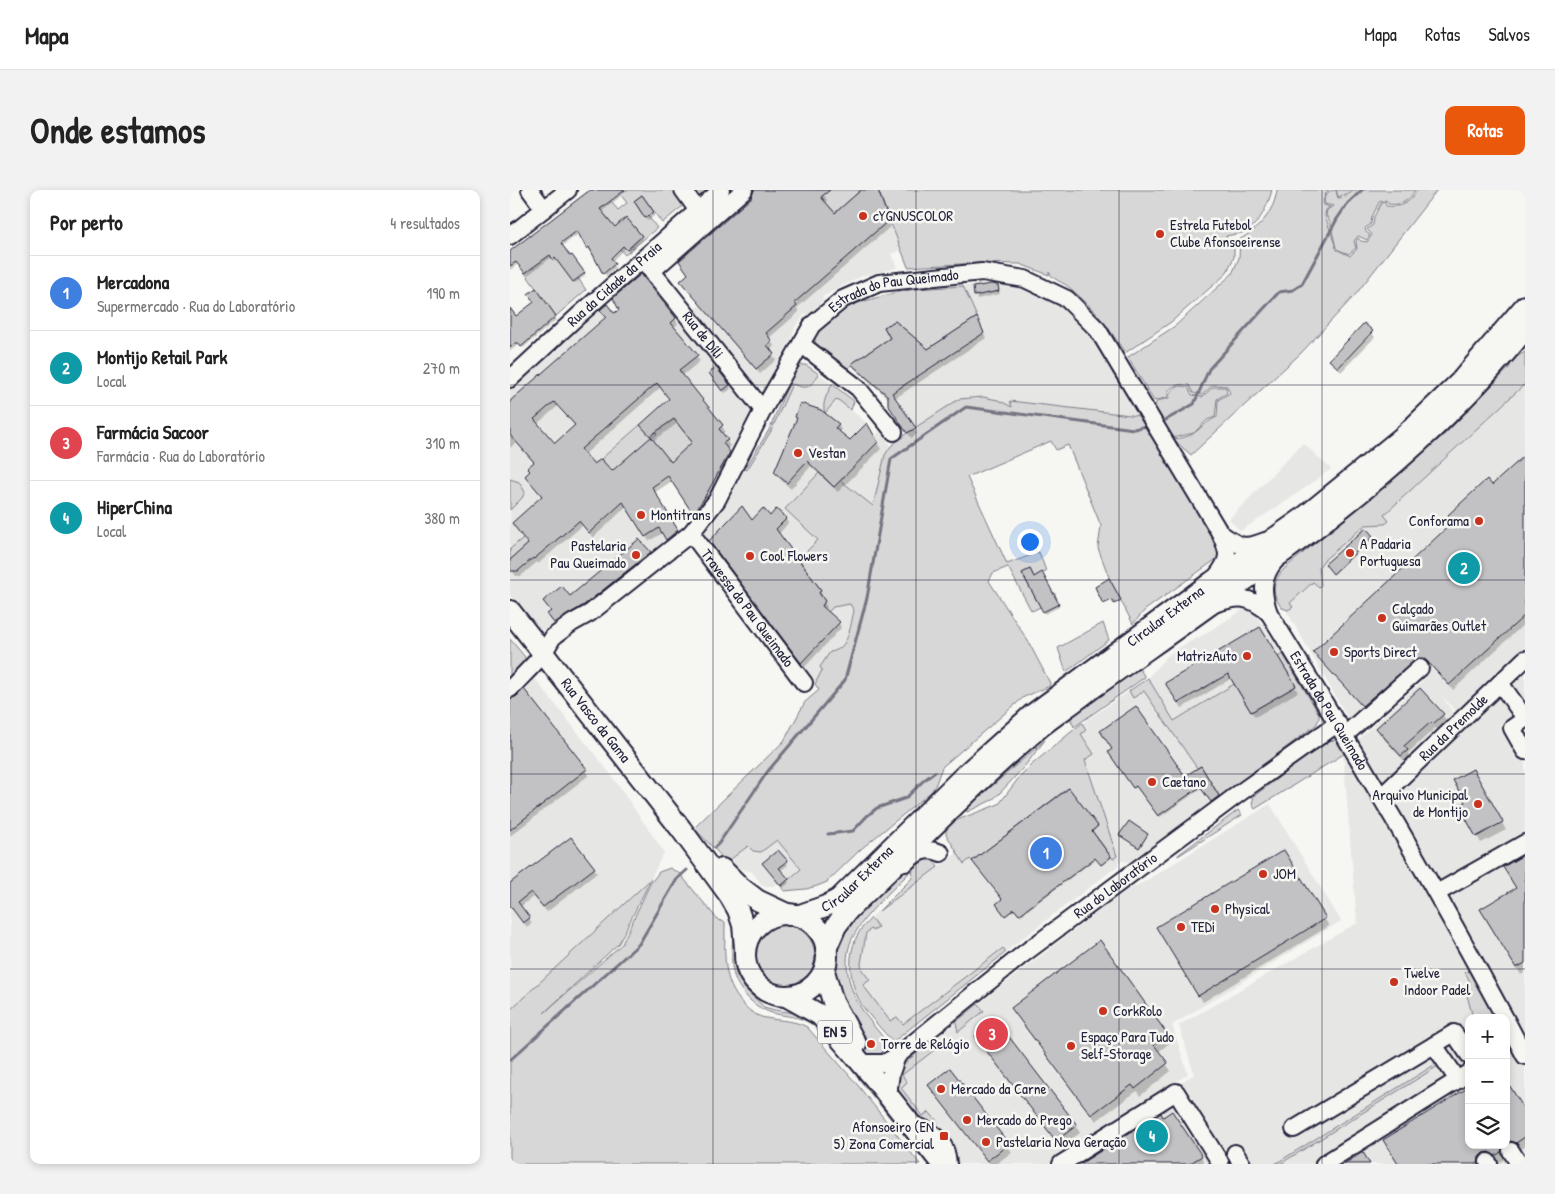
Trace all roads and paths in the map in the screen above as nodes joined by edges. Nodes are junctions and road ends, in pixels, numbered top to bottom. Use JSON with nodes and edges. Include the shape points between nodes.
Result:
{"nodes":[{"id":1,"x":530,"y":190,"type":"edge"},
{"id":2,"x":568,"y":190,"type":"edge"},
{"id":3,"x":683,"y":190,"type":"edge"},
{"id":4,"x":721,"y":190,"type":"edge"},
{"id":5,"x":744,"y":190,"type":"edge"},
{"id":6,"x":544,"y":208,"type":"junction"},
{"id":7,"x":702,"y":217,"type":"junction"},
{"id":8,"x":510,"y":236,"type":"edge"},
{"id":9,"x":647,"y":265,"type":"junction"},
{"id":10,"x":1525,"y":306,"type":"edge"},
{"id":11,"x":1525,"y":329,"type":"edge"},
{"id":12,"x":801,"y":344,"type":"junction"},
{"id":13,"x":510,"y":379,"type":"edge"},
{"id":14,"x":763,"y":410,"type":"junction"},
{"id":15,"x":894,"y":432,"type":"dead end"},
{"id":16,"x":691,"y":533,"type":"junction"},
{"id":17,"x":1220,"y":533,"type":"junction"},
{"id":18,"x":1281,"y":544,"type":"junction"},
{"id":19,"x":1212,"y":582,"type":"junction"},
{"id":20,"x":1209,"y":605,"type":"junction"},
{"id":21,"x":510,"y":611,"type":"edge"},
{"id":22,"x":1269,"y":613,"type":"junction"},
{"id":23,"x":543,"y":654,"type":"junction"},
{"id":24,"x":1525,"y":659,"type":"edge"},
{"id":25,"x":1420,"y":668,"type":"dead end"},
{"id":26,"x":804,"y":683,"type":"dead end"},
{"id":27,"x":1500,"y":683,"type":"junction"},
{"id":28,"x":510,"y":689,"type":"edge"},
{"id":29,"x":1525,"y":719,"type":"edge"},
{"id":30,"x":1342,"y":729,"type":"junction"},
{"id":31,"x":1525,"y":751,"type":"edge"},
{"id":32,"x":1382,"y":796,"type":"junction"},
{"id":33,"x":681,"y":829,"type":"junction"},
{"id":34,"x":1525,"y":844,"type":"edge"},
{"id":35,"x":1437,"y":893,"type":"junction"},
{"id":36,"x":793,"y":915,"type":"junction"},
{"id":37,"x":745,"y":948,"type":"junction"},
{"id":38,"x":826,"y":949,"type":"junction"},
{"id":39,"x":824,"y":971,"type":"junction"},
{"id":40,"x":786,"y":996,"type":"junction"},
{"id":41,"x":1503,"y":1014,"type":"edge"},
{"id":42,"x":1510,"y":1031,"type":"edge"},
{"id":43,"x":1434,"y":1045,"type":"junction"},
{"id":44,"x":1465,"y":1049,"type":"edge"},
{"id":45,"x":1516,"y":1049,"type":"edge"},
{"id":46,"x":897,"y":1056,"type":"junction"},
{"id":47,"x":871,"y":1071,"type":"junction"},
{"id":48,"x":1463,"y":1077,"type":"edge"},
{"id":49,"x":888,"y":1095,"type":"junction"},
{"id":50,"x":909,"y":1122,"type":"junction"},
{"id":51,"x":1294,"y":1129,"type":"dead end"},
{"id":52,"x":1220,"y":1162,"type":"dead end"},
{"id":53,"x":942,"y":1164,"type":"edge"},
{"id":54,"x":948,"y":1164,"type":"edge"},
{"id":55,"x":1061,"y":1164,"type":"edge"},
{"id":56,"x":1324,"y":1164,"type":"edge"}],
"edges":[{"from":1,"to":6,"type":"street"},
{"from":2,"to":6,"type":"street"},
{"from":3,"to":7,"type":"street"},
{"from":4,"to":7,"type":"street","name":"Rua da Cidade da Praia"},
{"from":5,"to":7,"type":"street","name":"Rua da Cidade da Praia"},
{"from":6,"to":8,"type":"street"},
{"from":7,"to":9,"type":"street","name":"Rua da Cidade da Praia"},
{"from":9,"to":13,"type":"street","name":"Rua da Cidade da Praia","via":[[578,316]]},
{"from":9,"to":14,"type":"street","name":"Rua de Díli"},
{"from":10,"to":18,"type":"main road","name":"Circular Externa","via":[[1459,383]]},
{"from":11,"to":18,"type":"main road","name":"Circular Externa","via":[[1415,446]]},
{"from":12,"to":14,"type":"street","name":"Estrada do Pau Queimado"},
{"from":12,"to":15,"type":"street","via":[[858,388]]},
{"from":12,"to":17,"type":"street","name":"Estrada do Pau Queimado","via":[[812,325],[843,300],[879,283],[982,272],[1025,279],[1067,299],[1098,330]]},
{"from":14,"to":16,"type":"street","name":"Estrada do Pau Queimado","via":[[717,500]]},
{"from":16,"to":23,"type":"street","name":"Estrada do Pau Queimado","via":[[590,614],[572,622],[553,637]]},
{"from":16,"to":26,"type":"street","name":"Travessa do Pau Queimado"},
{"from":17,"to":18,"type":"street","name":"Estrada do Pau Queimado","via":[[1243,547]]},
{"from":17,"to":19,"type":"street","name":"Estrada do Pau Queimado","via":[[1228,558]]},
{"from":18,"to":19,"type":"main road","name":"Circular Externa"},
{"from":18,"to":20,"type":"main road","name":"Circular Externa"},
{"from":18,"to":22,"type":"street","via":[[1265,576],[1263,594]]},
{"from":19,"to":36,"type":"main road","name":"Circular Externa","via":[[1032,715],[966,774],[839,899]]},
{"from":20,"to":22,"type":"street","via":[[1240,598],[1251,599]]},
{"from":20,"to":38,"type":"main road","name":"Circular Externa","via":[[1041,726],[950,810],[842,918]]},
{"from":21,"to":23,"type":"main road","name":"Rua Vasco da Gama"},
{"from":22,"to":30,"type":"street","name":"Estrada do Pau Queimado"},
{"from":23,"to":28,"type":"street","name":"Estrada do Pau Queimado"},
{"from":23,"to":33,"type":"main road","name":"Rua Vasco da Gama"},
{"from":24,"to":27,"type":"street","name":"Rua da Premolde"},
{"from":25,"to":30,"type":"street","name":"Rua do Laboratório"},
{"from":27,"to":29,"type":"street"},
{"from":27,"to":32,"type":"street","name":"Rua da Premolde"},
{"from":29,"to":31,"type":"street","via":[[1512,728]]},
{"from":30,"to":32,"type":"street","name":"Estrada do Pau Queimado"},
{"from":30,"to":46,"type":"street","name":"Rua do Laboratório","via":[[1241,792],[1022,955]]},
{"from":32,"to":35,"type":"street","name":"Estrada do Pau Queimado"},
{"from":33,"to":36,"type":"main road","name":"Rua Vasco da Gama","via":[[757,900]]},
{"from":33,"to":37,"type":"main road","name":"Rua Vasco da Gama","via":[[738,910]]},
{"from":34,"to":35,"type":"street"},
{"from":35,"to":41,"type":"street","name":"Estrada do Pau Queimado"},
{"from":36,"to":37,"type":"main road","via":[[769,918],[760,923]]},
{"from":36,"to":38,"type":"main road","via":[[816,928]]},
{"from":37,"to":40,"type":"main road","via":[[746,965],[761,988]]},
{"from":38,"to":39,"type":"main road"},
{"from":39,"to":40,"type":"main road","via":[[809,989]]},
{"from":39,"to":47,"type":"main road","number":"EN 5","via":[[833,1002]]},
{"from":40,"to":47,"type":"main road","number":"EN 5","via":[[820,1015]]},
{"from":42,"to":45,"type":"street","name":"Estrada do Pau Queimado"},
{"from":43,"to":44,"type":"street","via":[[1454,1033]]},
{"from":43,"to":48,"type":"street"},
{"from":43,"to":51,"type":"street"},
{"from":46,"to":47,"type":"street","name":"Rua do Laboratório"},
{"from":46,"to":49,"type":"street"},
{"from":47,"to":49,"type":"main road","number":"EN 5"},
{"from":48,"to":56,"type":"street"},
{"from":49,"to":50,"type":"main road","number":"EN 5"},
{"from":50,"to":53,"type":"main road","number":"EN 5"},
{"from":50,"to":54,"type":"street","via":[[931,1130],[947,1150]]},
{"from":52,"to":55,"type":"street","via":[[1176,1092]]}]}
